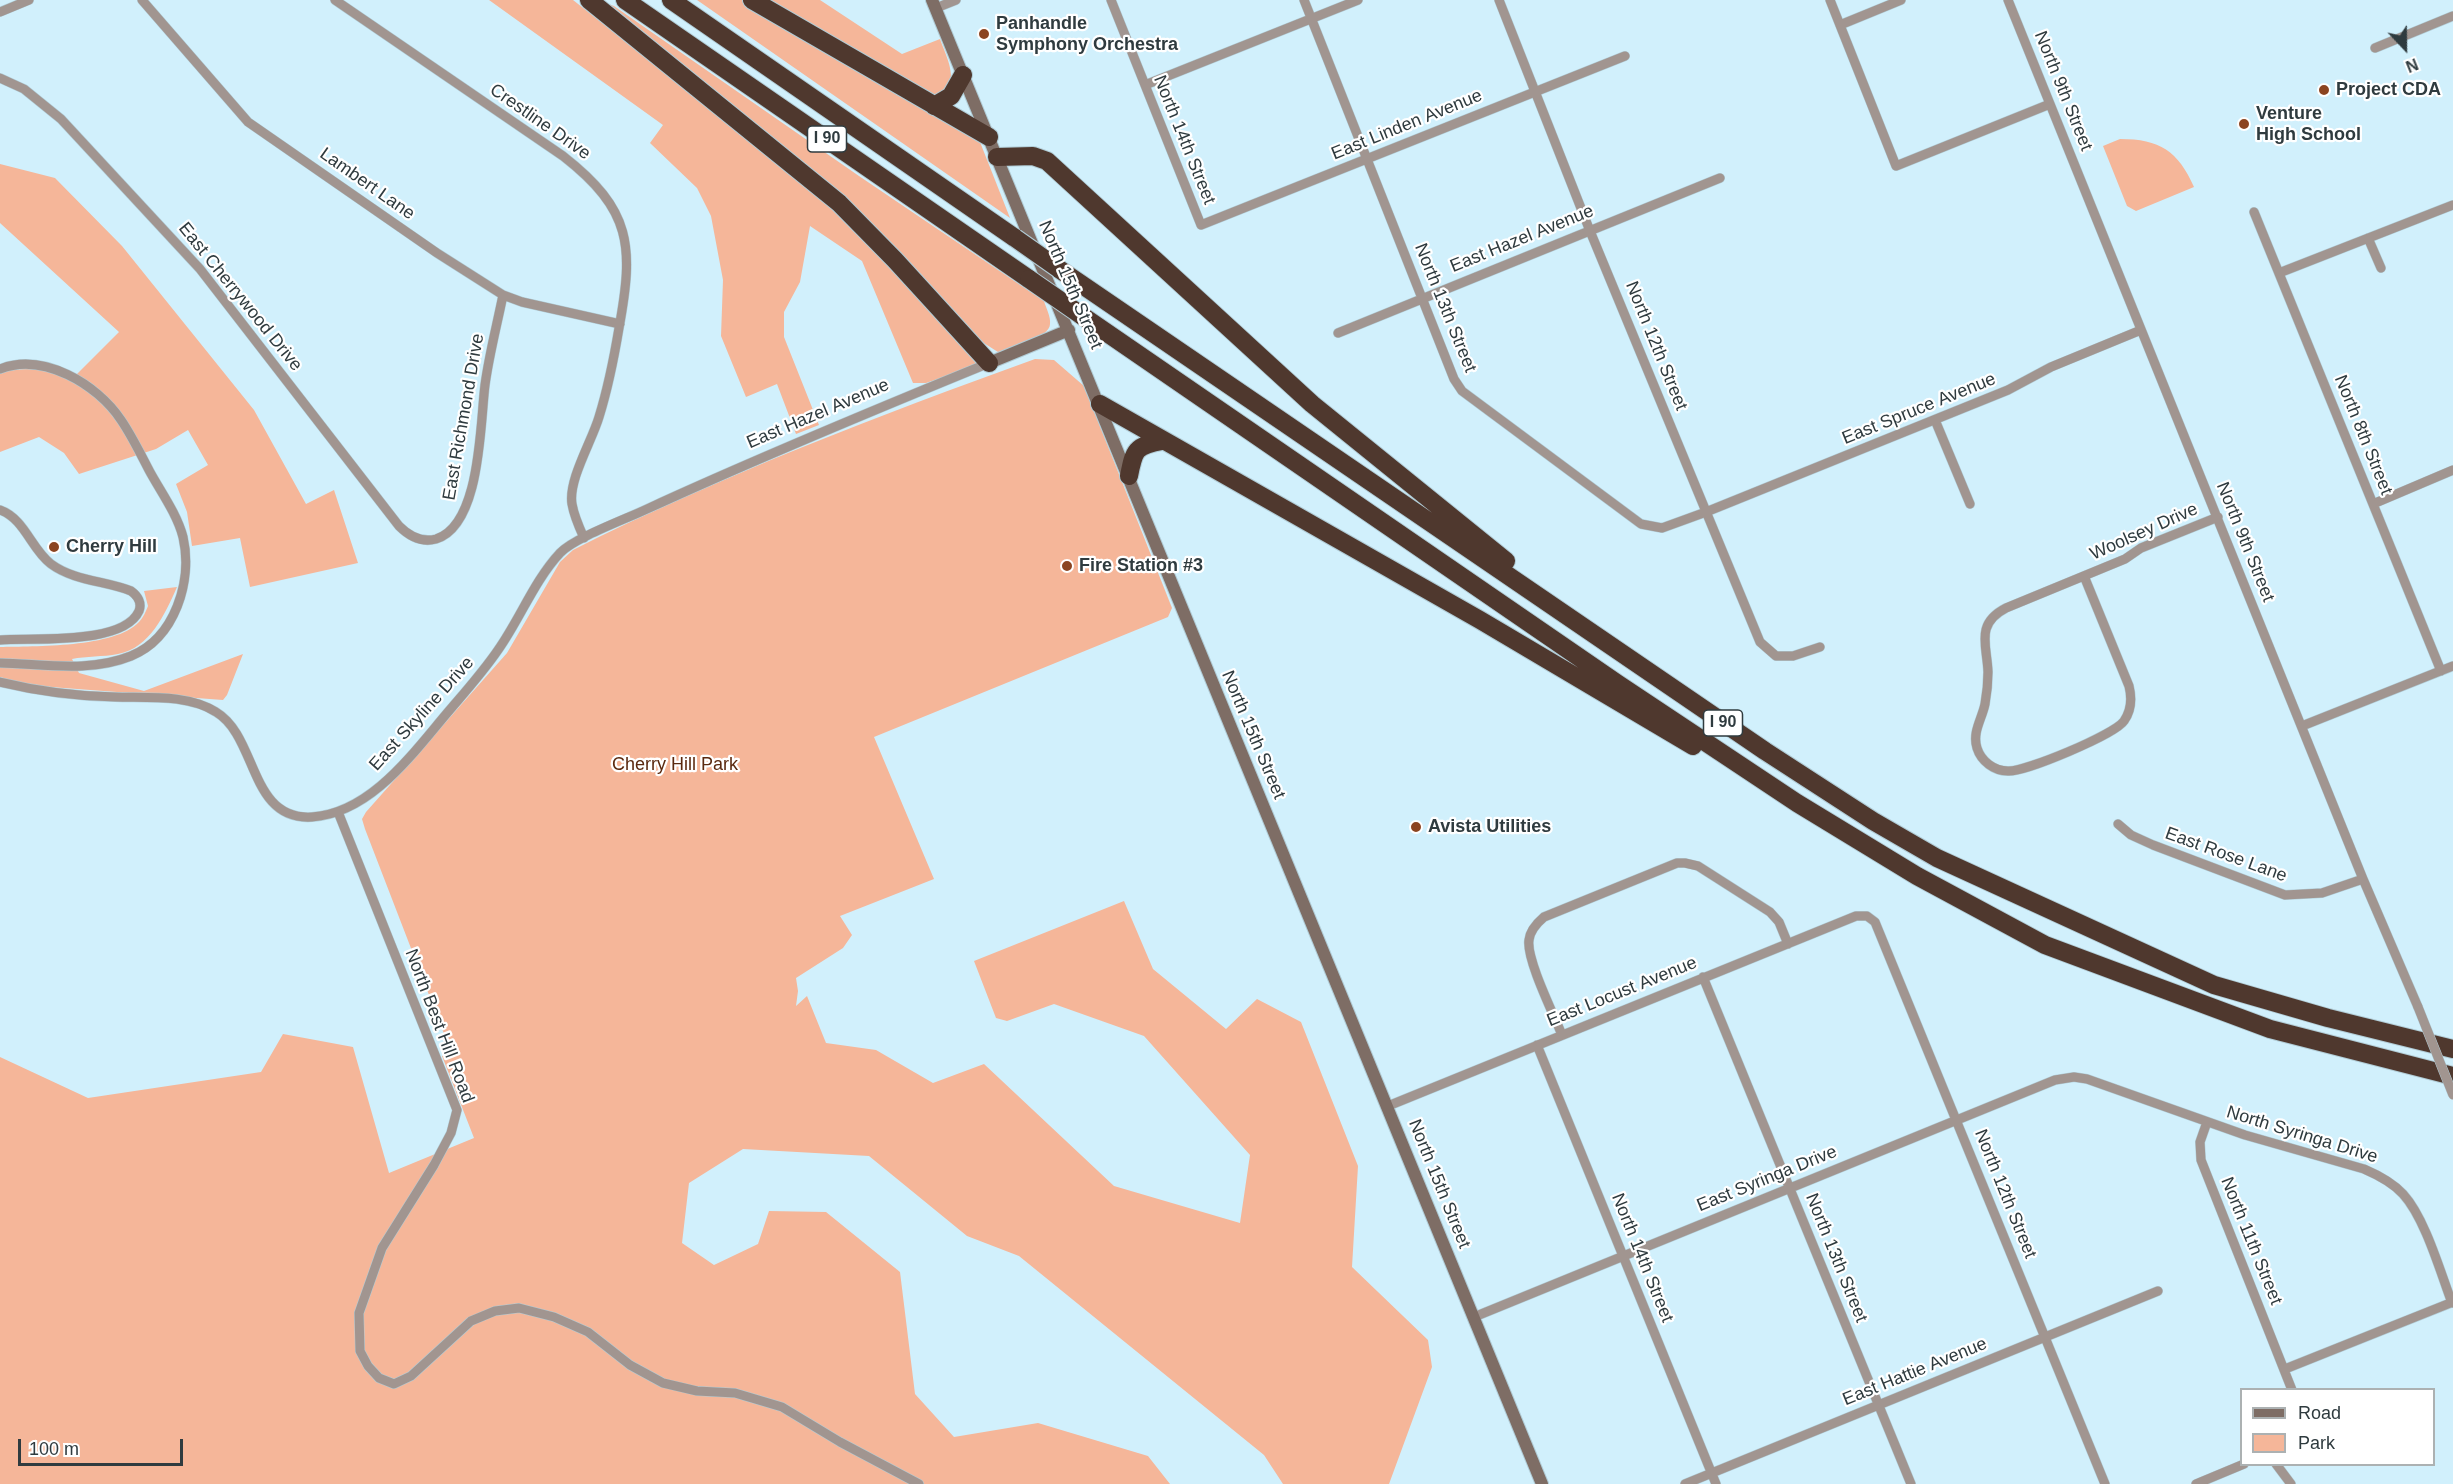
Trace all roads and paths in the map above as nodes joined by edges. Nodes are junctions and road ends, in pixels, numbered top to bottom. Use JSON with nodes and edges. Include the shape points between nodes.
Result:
{"nodes":[{"id":1,"x":29,"y":0,"type":"edge"},
{"id":2,"x":142,"y":0,"type":"edge"},
{"id":3,"x":335,"y":0,"type":"edge"},
{"id":4,"x":589,"y":0,"type":"edge"},
{"id":5,"x":625,"y":0,"type":"edge"},
{"id":6,"x":671,"y":0,"type":"edge"},
{"id":7,"x":752,"y":0,"type":"edge"},
{"id":8,"x":956,"y":0,"type":"edge"},
{"id":9,"x":1111,"y":0,"type":"edge"},
{"id":10,"x":1304,"y":0,"type":"edge"},
{"id":11,"x":1358,"y":0,"type":"edge"},
{"id":12,"x":1499,"y":0,"type":"edge"},
{"id":13,"x":1830,"y":0,"type":"edge"},
{"id":14,"x":1901,"y":0,"type":"edge"},
{"id":15,"x":2008,"y":0,"type":"edge"},
{"id":16,"x":934,"y":4,"type":"edge"},
{"id":17,"x":0,"y":12,"type":"edge"},
{"id":18,"x":2453,"y":16,"type":"edge"},
{"id":19,"x":1311,"y":18,"type":"junction"},
{"id":20,"x":1840,"y":25,"type":"junction"},
{"id":21,"x":2375,"y":48,"type":"dead end"},
{"id":22,"x":1625,"y":56,"type":"dead end"},
{"id":23,"x":963,"y":75,"type":"junction"},
{"id":24,"x":0,"y":78,"type":"edge"},
{"id":25,"x":1145,"y":85,"type":"junction"},
{"id":26,"x":1535,"y":92,"type":"junction"},
{"id":27,"x":2050,"y":104,"type":"junction"},
{"id":28,"x":934,"y":106,"type":"junction"},
{"id":29,"x":989,"y":137,"type":"junction"},
{"id":30,"x":997,"y":157,"type":"junction"},
{"id":31,"x":1367,"y":159,"type":"junction"},
{"id":32,"x":1720,"y":178,"type":"dead end"},
{"id":33,"x":2453,"y":205,"type":"edge"},
{"id":34,"x":2254,"y":212,"type":"dead end"},
{"id":35,"x":1201,"y":225,"type":"joint"},
{"id":36,"x":1590,"y":231,"type":"junction"},
{"id":37,"x":2368,"y":238,"type":"junction"},
{"id":38,"x":2381,"y":268,"type":"dead end"},
{"id":39,"x":2279,"y":273,"type":"junction"},
{"id":40,"x":503,"y":295,"type":"junction"},
{"id":41,"x":1423,"y":298,"type":"junction"},
{"id":42,"x":620,"y":324,"type":"junction"},
{"id":43,"x":1069,"y":330,"type":"junction"},
{"id":44,"x":2141,"y":330,"type":"junction"},
{"id":45,"x":1338,"y":333,"type":"dead end"},
{"id":46,"x":989,"y":363,"type":"junction"},
{"id":47,"x":0,"y":369,"type":"edge"},
{"id":48,"x":1100,"y":404,"type":"junction"},
{"id":49,"x":1935,"y":420,"type":"junction"},
{"id":50,"x":1161,"y":441,"type":"junction"},
{"id":51,"x":2453,"y":470,"type":"edge"},
{"id":52,"x":1129,"y":476,"type":"junction"},
{"id":53,"x":1970,"y":504,"type":"dead end"},
{"id":54,"x":2373,"y":504,"type":"junction"},
{"id":55,"x":0,"y":510,"type":"edge"},
{"id":56,"x":1706,"y":512,"type":"junction"},
{"id":57,"x":2218,"y":517,"type":"junction"},
{"id":58,"x":441,"y":536,"type":"joint"},
{"id":59,"x":584,"y":538,"type":"junction"},
{"id":60,"x":2084,"y":576,"type":"junction"},
{"id":61,"x":1573,"y":620,"type":"junction"},
{"id":62,"x":0,"y":640,"type":"edge"},
{"id":63,"x":1820,"y":647,"type":"dead end"},
{"id":64,"x":0,"y":663,"type":"edge"},
{"id":65,"x":2453,"y":666,"type":"edge"},
{"id":66,"x":2441,"y":671,"type":"junction"},
{"id":67,"x":0,"y":682,"type":"edge"},
{"id":68,"x":2302,"y":726,"type":"junction"},
{"id":69,"x":1797,"y":803,"type":"junction"},
{"id":70,"x":338,"y":812,"type":"junction"},
{"id":71,"x":2118,"y":824,"type":"dead end"},
{"id":72,"x":2363,"y":879,"type":"junction"},
{"id":73,"x":1870,"y":918,"type":"joint"},
{"id":74,"x":1788,"y":944,"type":"junction"},
{"id":75,"x":1703,"y":978,"type":"junction"},
{"id":76,"x":1562,"y":1035,"type":"junction"},
{"id":77,"x":1536,"y":1045,"type":"junction"},
{"id":78,"x":2453,"y":1049,"type":"edge"},
{"id":79,"x":2453,"y":1076,"type":"edge"},
{"id":80,"x":2074,"y":1077,"type":"joint"},
{"id":81,"x":2453,"y":1095,"type":"edge"},
{"id":82,"x":1388,"y":1106,"type":"junction"},
{"id":83,"x":1957,"y":1120,"type":"junction"},
{"id":84,"x":2206,"y":1122,"type":"junction"},
{"id":85,"x":1790,"y":1188,"type":"junction"},
{"id":86,"x":1623,"y":1256,"type":"junction"},
{"id":87,"x":2158,"y":1291,"type":"dead end"},
{"id":88,"x":2453,"y":1302,"type":"edge"},
{"id":89,"x":1474,"y":1317,"type":"junction"},
{"id":90,"x":2046,"y":1337,"type":"junction"},
{"id":91,"x":2286,"y":1370,"type":"junction"},
{"id":92,"x":2292,"y":1388,"type":"edge"},
{"id":93,"x":1878,"y":1405,"type":"junction"},
{"id":94,"x":2240,"y":1466,"type":"edge"},
{"id":95,"x":2278,"y":1466,"type":"edge"},
{"id":96,"x":1712,"y":1473,"type":"junction"},
{"id":97,"x":919,"y":1484,"type":"edge"},
{"id":98,"x":1542,"y":1484,"type":"edge"},
{"id":99,"x":1685,"y":1484,"type":"edge"},
{"id":100,"x":1716,"y":1484,"type":"edge"},
{"id":101,"x":1911,"y":1484,"type":"edge"},
{"id":102,"x":2105,"y":1484,"type":"edge"},
{"id":103,"x":2196,"y":1484,"type":"edge"},
{"id":104,"x":2291,"y":1484,"type":"edge"}],
"edges":[{"from":1,"to":17,"type":"street"},
{"from":2,"to":40,"type":"street","name":"Lambert Lane","via":[[248,123]]},
{"from":3,"to":42,"type":"street","name":"Crestline Drive","via":[[563,156],[595,183],[618,218],[627,243],[628,270]]},
{"from":4,"to":46,"type":"highway","via":[[839,204],[896,260]]},
{"from":5,"to":69,"type":"highway","number":"I 90","bridge":true,"via":[[1618,684]]},
{"from":6,"to":61,"type":"highway","number":"I 90","bridge":true},
{"from":7,"to":28,"type":"highway"},
{"from":8,"to":16,"type":"street"},
{"from":9,"to":25,"type":"street","name":"North 14th Street"},
{"from":10,"to":19,"type":"street","name":"North 13th Street"},
{"from":11,"to":19,"type":"street"},
{"from":12,"to":26,"type":"street","name":"North 12th Street"},
{"from":13,"to":20,"type":"street"},
{"from":14,"to":20,"type":"street"},
{"from":15,"to":27,"type":"street","name":"North 9th Street"},
{"from":16,"to":23,"type":"main road","name":"North 15th Street"},
{"from":18,"to":21,"type":"street"},
{"from":19,"to":25,"type":"street"},
{"from":19,"to":31,"type":"street","name":"North 13th Street"},
{"from":20,"to":27,"type":"street","via":[[1896,166]]},
{"from":22,"to":26,"type":"street","name":"East Linden Avenue"},
{"from":23,"to":28,"type":"highway","via":[[951,96]]},
{"from":23,"to":29,"type":"main road","name":"North 15th Street"},
{"from":24,"to":58,"type":"street","name":"East Cherrywood Drive","via":[[24,89],[62,118],[200,269],[399,526],[419,539]]},
{"from":25,"to":35,"type":"street","name":"North 14th Street"},
{"from":26,"to":31,"type":"street","name":"East Linden Avenue"},
{"from":26,"to":36,"type":"street","name":"North 12th Street"},
{"from":27,"to":44,"type":"street","name":"North 9th Street"},
{"from":28,"to":29,"type":"highway"},
{"from":29,"to":30,"type":"main road","name":"North 15th Street"},
{"from":30,"to":43,"type":"main road","name":"North 15th Street"},
{"from":30,"to":61,"type":"highway","via":[[1033,156],[1047,161],[1312,404]]},
{"from":31,"to":35,"type":"street","name":"East Linden Avenue"},
{"from":31,"to":41,"type":"street","name":"North 13th Street"},
{"from":32,"to":36,"type":"street","name":"East Hazel Avenue"},
{"from":33,"to":37,"type":"street"},
{"from":34,"to":39,"type":"street","name":"North 8th Street"},
{"from":36,"to":41,"type":"street","name":"East Hazel Avenue"},
{"from":36,"to":56,"type":"street","name":"North 12th Street"},
{"from":37,"to":38,"type":"street"},
{"from":37,"to":39,"type":"street"},
{"from":39,"to":54,"type":"street","name":"North 8th Street"},
{"from":40,"to":42,"type":"street","name":"Lambert Lane"},
{"from":40,"to":58,"type":"street","name":"East Richmond Drive","via":[[470,494],[461,518]]},
{"from":41,"to":45,"type":"street","name":"East Hazel Avenue"},
{"from":41,"to":56,"type":"street","name":"North 13th Street","via":[[1462,391],[1641,524],[1662,528]]},
{"from":42,"to":59,"type":"street","name":"Crestline Drive","via":[[599,418],[571,492]]},
{"from":43,"to":46,"type":"main road","name":"East Hazel Avenue"},
{"from":43,"to":48,"type":"main road","name":"North 15th Street"},
{"from":44,"to":49,"type":"street","name":"East Spruce Avenue"},
{"from":44,"to":57,"type":"street","name":"North 9th Street"},
{"from":46,"to":59,"type":"street","name":"East Hazel Avenue","via":[[736,468]]},
{"from":47,"to":64,"type":"street","via":[[25,363],[51,368],[79,382],[121,419],[176,519],[184,543],[185,568],[173,616],[154,641],[140,651],[110,663],[86,666]]},
{"from":48,"to":50,"type":"highway","number":"I 90"},
{"from":48,"to":52,"type":"main road","name":"North 15th Street"},
{"from":49,"to":53,"type":"street"},
{"from":49,"to":56,"type":"street","name":"East Spruce Avenue"},
{"from":50,"to":52,"type":"highway","via":[[1136,451]]},
{"from":50,"to":69,"type":"highway","number":"I 90"},
{"from":51,"to":54,"type":"street"},
{"from":52,"to":82,"type":"main road","name":"North 15th Street"},
{"from":54,"to":66,"type":"street","name":"North 8th Street"},
{"from":55,"to":62,"type":"street","via":[[15,519],[39,553],[60,571],[131,591],[140,605],[130,621],[92,635]]},
{"from":56,"to":63,"type":"street","name":"North 12th Street","via":[[1760,642],[1776,656],[1793,656]]},
{"from":57,"to":60,"type":"street","name":"Woolsey Drive"},
{"from":57,"to":68,"type":"street","name":"North 9th Street"},
{"from":59,"to":70,"type":"street","name":"East Skyline Drive","via":[[566,547],[552,562],[499,650],[424,740],[374,790]]},
{"from":60,"to":60,"type":"street","name":"Woolsey Drive","via":[[2006,608],[1989,623],[1984,641],[1988,686],[1976,741],[1990,766],[2004,772],[2029,767],[2110,734],[2128,714],[2129,686]]},
{"from":61,"to":78,"type":"highway","number":"I 90","via":[[1765,751],[1937,858],[2214,985]]},
{"from":65,"to":66,"type":"street"},
{"from":66,"to":68,"type":"street"},
{"from":67,"to":70,"type":"street","name":"East Skyline Drive","via":[[73,694],[205,705],[220,714],[238,738],[275,808],[310,818]]},
{"from":68,"to":72,"type":"street","name":"North 9th Street"},
{"from":69,"to":79,"type":"highway","number":"I 90","via":[[1898,865],[2045,945],[2270,1029]]},
{"from":70,"to":97,"type":"street","name":"North Best Hill Road","via":[[457,1110],[451,1133],[434,1165],[382,1248],[359,1313],[360,1351],[368,1366],[379,1378],[394,1384],[411,1376],[471,1321],[495,1311],[519,1308],[588,1332],[630,1365],[663,1383],[697,1391],[735,1393],[782,1407]]},
{"from":71,"to":72,"type":"street","name":"East Rose Lane","via":[[2131,836],[2285,895],[2322,893]]},
{"from":72,"to":81,"type":"street","name":"North 9th Street","bridge":true},
{"from":73,"to":74,"type":"street","name":"East Locust Avenue","via":[[1856,916]]},
{"from":73,"to":83,"type":"street","name":"North 12th Street","via":[[1875,922]]},
{"from":74,"to":75,"type":"street","name":"East Locust Avenue"},
{"from":74,"to":76,"type":"street","via":[[1770,912],[1707,872],[1677,863],[1544,917],[1536,924],[1531,934],[1530,955]]},
{"from":75,"to":76,"type":"street","name":"East Locust Avenue"},
{"from":75,"to":85,"type":"street","name":"North 13th Street"},
{"from":76,"to":77,"type":"street","name":"East Locust Avenue"},
{"from":77,"to":82,"type":"street","name":"East Locust Avenue"},
{"from":77,"to":86,"type":"street","name":"North 14th Street"},
{"from":80,"to":83,"type":"street","name":"East Syringa Drive","via":[[2055,1080]]},
{"from":80,"to":84,"type":"street","name":"North Syringa Drive"},
{"from":82,"to":89,"type":"main road","name":"North 15th Street"},
{"from":83,"to":85,"type":"street","name":"East Syringa Drive"},
{"from":83,"to":90,"type":"street","name":"North 12th Street"},
{"from":84,"to":88,"type":"street","name":"North Syringa Drive","via":[[2364,1169],[2391,1183],[2413,1206]]},
{"from":84,"to":91,"type":"street","name":"North 11th Street","via":[[2200,1142],[2201,1160]]},
{"from":85,"to":86,"type":"street","name":"East Syringa Drive"},
{"from":85,"to":93,"type":"street","name":"North 13th Street"},
{"from":86,"to":89,"type":"street","name":"East Syringa Drive"},
{"from":86,"to":96,"type":"street","name":"North 14th Street"},
{"from":87,"to":90,"type":"street","name":"East Hattie Avenue"},
{"from":88,"to":91,"type":"street"},
{"from":89,"to":98,"type":"main road","name":"North 15th Street"},
{"from":90,"to":93,"type":"street","name":"East Hattie Avenue"},
{"from":90,"to":102,"type":"street","name":"North 12th Street"},
{"from":91,"to":92,"type":"street","name":"North 11th Street"},
{"from":93,"to":96,"type":"street","name":"East Hattie Avenue"},
{"from":93,"to":101,"type":"street","name":"North 13th Street"},
{"from":94,"to":103,"type":"street"},
{"from":95,"to":104,"type":"street"},
{"from":96,"to":99,"type":"street","name":"East Hattie Avenue"},
{"from":96,"to":100,"type":"street","name":"North 14th Street"}]}
